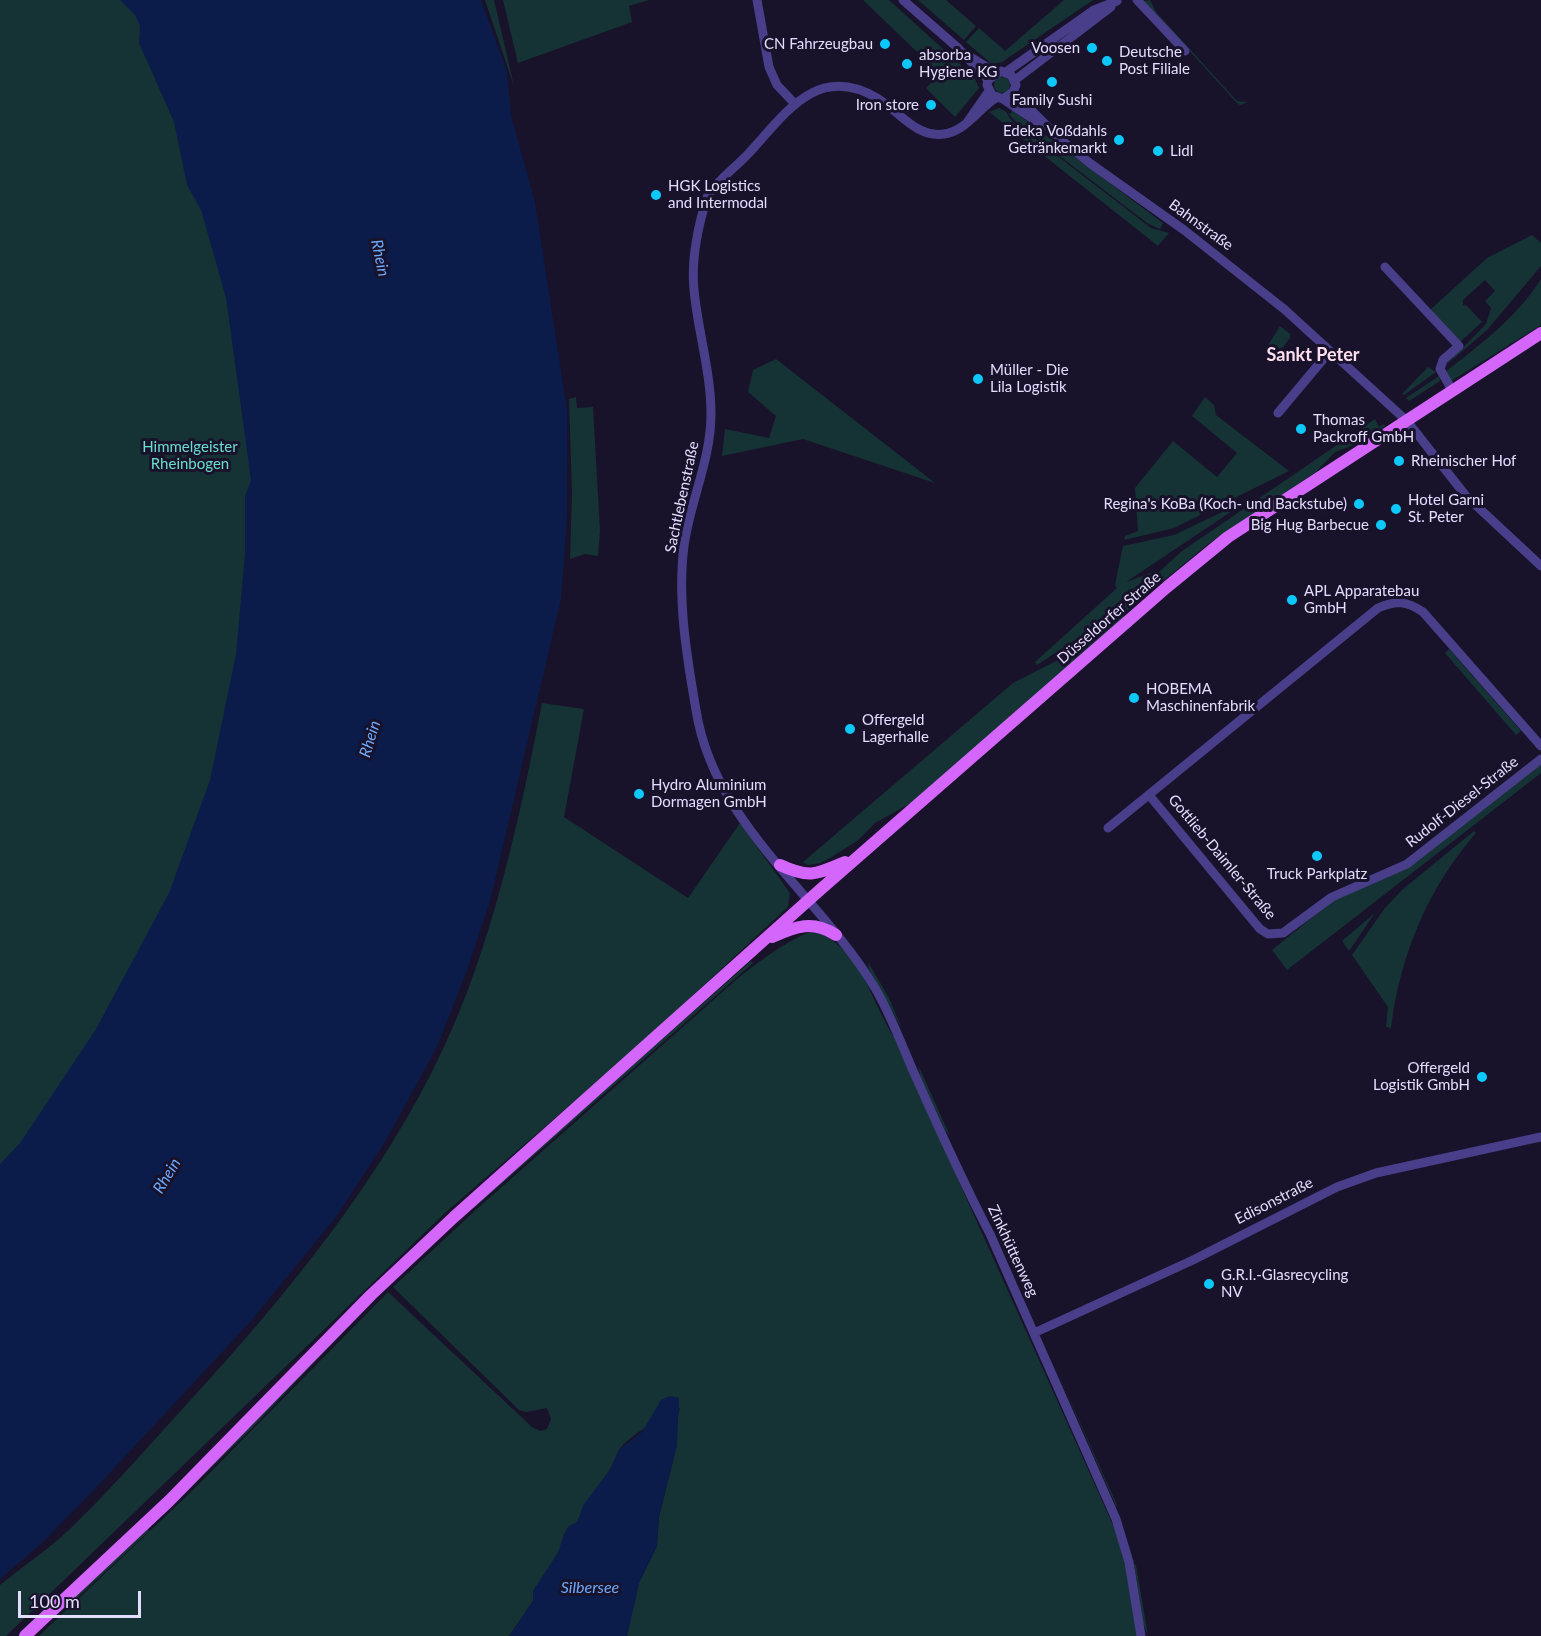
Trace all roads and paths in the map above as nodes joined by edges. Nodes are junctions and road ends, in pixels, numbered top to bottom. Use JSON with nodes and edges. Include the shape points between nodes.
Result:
{"nodes":[{"id":1,"x":757,"y":0,"type":"edge"},
{"id":2,"x":903,"y":0,"type":"edge"},
{"id":3,"x":1137,"y":0,"type":"edge"},
{"id":4,"x":1118,"y":1,"type":"edge"},
{"id":5,"x":1185,"y":51,"type":"dead end"},
{"id":6,"x":1006,"y":72,"type":"junction"},
{"id":7,"x":992,"y":76,"type":"junction"},
{"id":8,"x":1015,"y":80,"type":"junction"},
{"id":9,"x":1013,"y":92,"type":"junction"},
{"id":10,"x":996,"y":96,"type":"junction"},
{"id":11,"x":795,"y":104,"type":"junction"},
{"id":12,"x":1049,"y":129,"type":"junction"},
{"id":13,"x":1385,"y":267,"type":"dead end"},
{"id":14,"x":1541,"y":333,"type":"edge"},
{"id":15,"x":1330,"y":351,"type":"junction"},
{"id":16,"x":1452,"y":390,"type":"junction"},
{"id":17,"x":1278,"y":413,"type":"dead end"},
{"id":18,"x":1407,"y":421,"type":"junction"},
{"id":19,"x":1541,"y":566,"type":"edge"},
{"id":20,"x":1541,"y":746,"type":"edge"},
{"id":21,"x":1541,"y":759,"type":"edge"},
{"id":22,"x":1149,"y":795,"type":"junction"},
{"id":23,"x":1108,"y":828,"type":"dead end"},
{"id":24,"x":860,"y":855,"type":"junction"},
{"id":25,"x":780,"y":865,"type":"junction"},
{"id":26,"x":808,"y":900,"type":"junction"},
{"id":27,"x":1275,"y":934,"type":"joint"},
{"id":28,"x":836,"y":935,"type":"junction"},
{"id":29,"x":763,"y":940,"type":"junction"},
{"id":30,"x":1541,"y":1137,"type":"edge"},
{"id":31,"x":1034,"y":1333,"type":"junction"},
{"id":32,"x":25,"y":1636,"type":"edge"},
{"id":33,"x":1142,"y":1636,"type":"edge"}],
"edges":[{"from":1,"to":11,"type":"street","via":[[769,67],[777,85]]},
{"from":2,"to":7,"type":"street"},
{"from":3,"to":5,"type":"street"},
{"from":4,"to":6,"type":"street","via":[[1094,10]]},
{"from":4,"to":8,"type":"street"},
{"from":6,"to":7,"type":"street"},
{"from":6,"to":8,"type":"street"},
{"from":7,"to":10,"type":"street"},
{"from":8,"to":9,"type":"street"},
{"from":9,"to":10,"type":"street"},
{"from":9,"to":12,"type":"street","name":"Bahnstraße"},
{"from":10,"to":11,"type":"street","name":"Sachtlebenstraße","via":[[951,133],[930,134],[915,128],[878,99],[847,86],[820,89]]},
{"from":10,"to":12,"type":"street","name":"Bahnstraße"},
{"from":11,"to":25,"type":"street","name":"Sachtlebenstraße","via":[[713,187],[702,211],[694,288],[711,395],[711,435],[688,527],[682,569],[696,711],[708,756],[729,801]]},
{"from":12,"to":15,"type":"street","name":"Bahnstraße","via":[[1125,190],[1234,268]]},
{"from":13,"to":16,"type":"street","via":[[1459,346],[1443,360],[1440,369]]},
{"from":14,"to":16,"type":"main road","name":"Düsseldorfer Straße"},
{"from":15,"to":17,"type":"street"},
{"from":15,"to":18,"type":"street","name":"Bahnstraße"},
{"from":16,"to":18,"type":"main road","name":"Düsseldorfer Straße"},
{"from":18,"to":19,"type":"street","name":"Bahnstraße","via":[[1460,489]]},
{"from":18,"to":24,"type":"main road","name":"Düsseldorfer Straße","via":[[1202,557]]},
{"from":20,"to":22,"type":"street","via":[[1423,612],[1401,601],[1378,608]]},
{"from":21,"to":27,"type":"street","name":"Rudolf-Diesel-Straße","via":[[1407,864],[1332,897],[1292,928]]},
{"from":22,"to":23,"type":"street"},
{"from":22,"to":27,"type":"street","name":"Gottlieb-Daimler-Straße","via":[[1260,929]]},
{"from":24,"to":25,"type":"main road","via":[[813,875],[799,874]]},
{"from":24,"to":26,"type":"main road","name":"Düsseldorfer Straße"},
{"from":25,"to":26,"type":"street","name":"Sachtlebenstraße"},
{"from":26,"to":28,"type":"street","name":"Zinkhüttenweg"},
{"from":26,"to":29,"type":"main road","name":"Düsseldorfer Straße"},
{"from":28,"to":29,"type":"main road","via":[[807,924]]},
{"from":28,"to":31,"type":"street","name":"Zinkhüttenweg","via":[[877,991]]},
{"from":29,"to":32,"type":"main road","name":"Düsseldorfer Straße","via":[[411,1256],[177,1493]]},
{"from":30,"to":31,"type":"street","name":"Edisonstraße","via":[[1385,1171],[1336,1187],[1193,1260]]},
{"from":31,"to":33,"type":"street","name":"Zinkhüttenweg","via":[[1123,1537]]}]}
